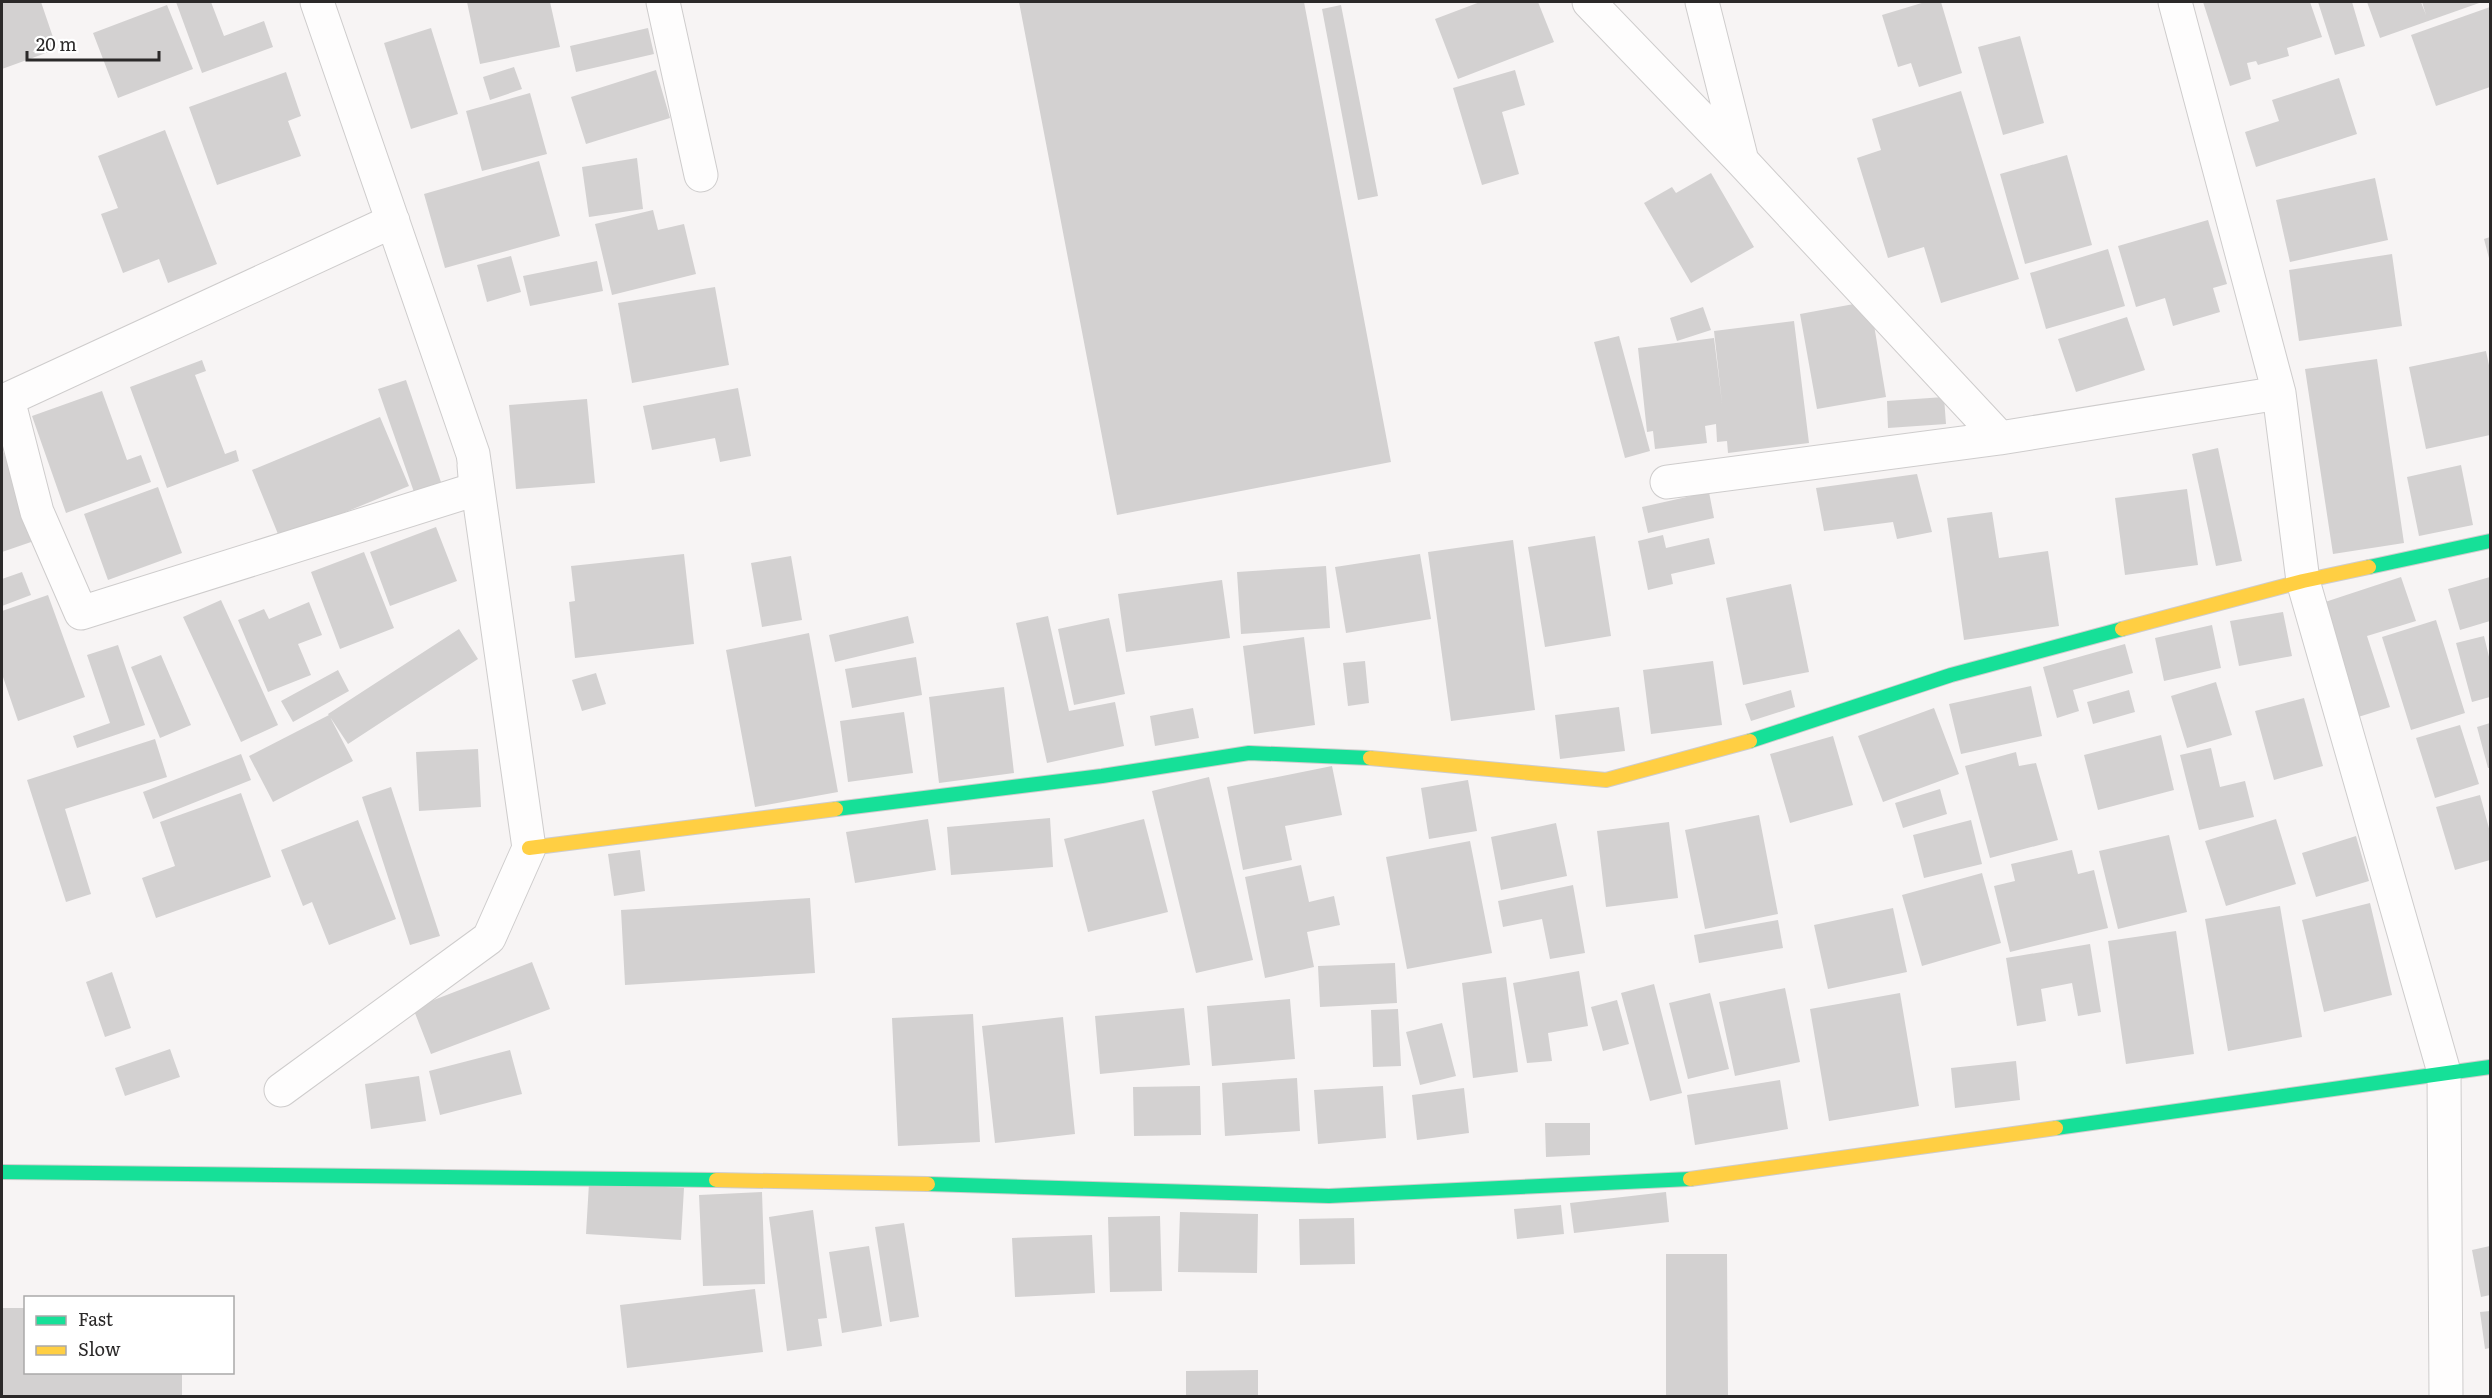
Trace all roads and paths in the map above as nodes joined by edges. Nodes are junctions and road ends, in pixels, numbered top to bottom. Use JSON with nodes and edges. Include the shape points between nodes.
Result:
{"nodes":[{"id":1,"x":317,"y":2,"type":"edge"},
{"id":2,"x":663,"y":2,"type":"edge"},
{"id":3,"x":1590,"y":2,"type":"edge"},
{"id":4,"x":1702,"y":2,"type":"edge"},
{"id":5,"x":2175,"y":2,"type":"edge"},
{"id":6,"x":1741,"y":160,"type":"junction"},
{"id":7,"x":701,"y":175,"type":"dead end"},
{"id":8,"x":393,"y":221,"type":"junction"},
{"id":9,"x":2279,"y":393,"type":"junction"},
{"id":10,"x":2000,"y":438,"type":"junction"},
{"id":11,"x":473,"y":454,"type":"junction"},
{"id":12,"x":1667,"y":482,"type":"dead end"},
{"id":13,"x":2490,"y":541,"type":"edge"},
{"id":14,"x":2303,"y":581,"type":"junction"},
{"id":15,"x":530,"y":848,"type":"junction"},
{"id":16,"x":2490,"y":1067,"type":"edge"},
{"id":17,"x":2444,"y":1072,"type":"junction"},
{"id":18,"x":282,"y":1090,"type":"dead end"},
{"id":19,"x":2,"y":1172,"type":"edge"},
{"id":20,"x":2446,"y":1396,"type":"edge"}],
"edges":[{"from":1,"to":8,"type":"street"},
{"from":2,"to":7,"type":"street"},
{"from":3,"to":6,"type":"street"},
{"from":4,"to":6,"type":"street"},
{"from":5,"to":9,"type":"street"},
{"from":6,"to":10,"type":"street"},
{"from":8,"to":11,"type":"street"},
{"from":8,"to":11,"type":"street","via":[[8,399],[37,512],[81,613],[476,489]]},
{"from":9,"to":10,"type":"street"},
{"from":9,"to":14,"type":"street"},
{"from":10,"to":12,"type":"street"},
{"from":11,"to":15,"type":"street"},
{"from":13,"to":14,"type":"street"},
{"from":14,"to":15,"type":"street","via":[[1951,675],[1760,738],[1606,780],[1348,756],[1249,753],[1102,776]]},
{"from":14,"to":17,"type":"street"},
{"from":15,"to":18,"type":"street","via":[[489,938]]},
{"from":16,"to":17,"type":"street"},
{"from":17,"to":19,"type":"street","via":[[1688,1179],[1329,1196],[804,1181]]},
{"from":17,"to":20,"type":"street"}]}
